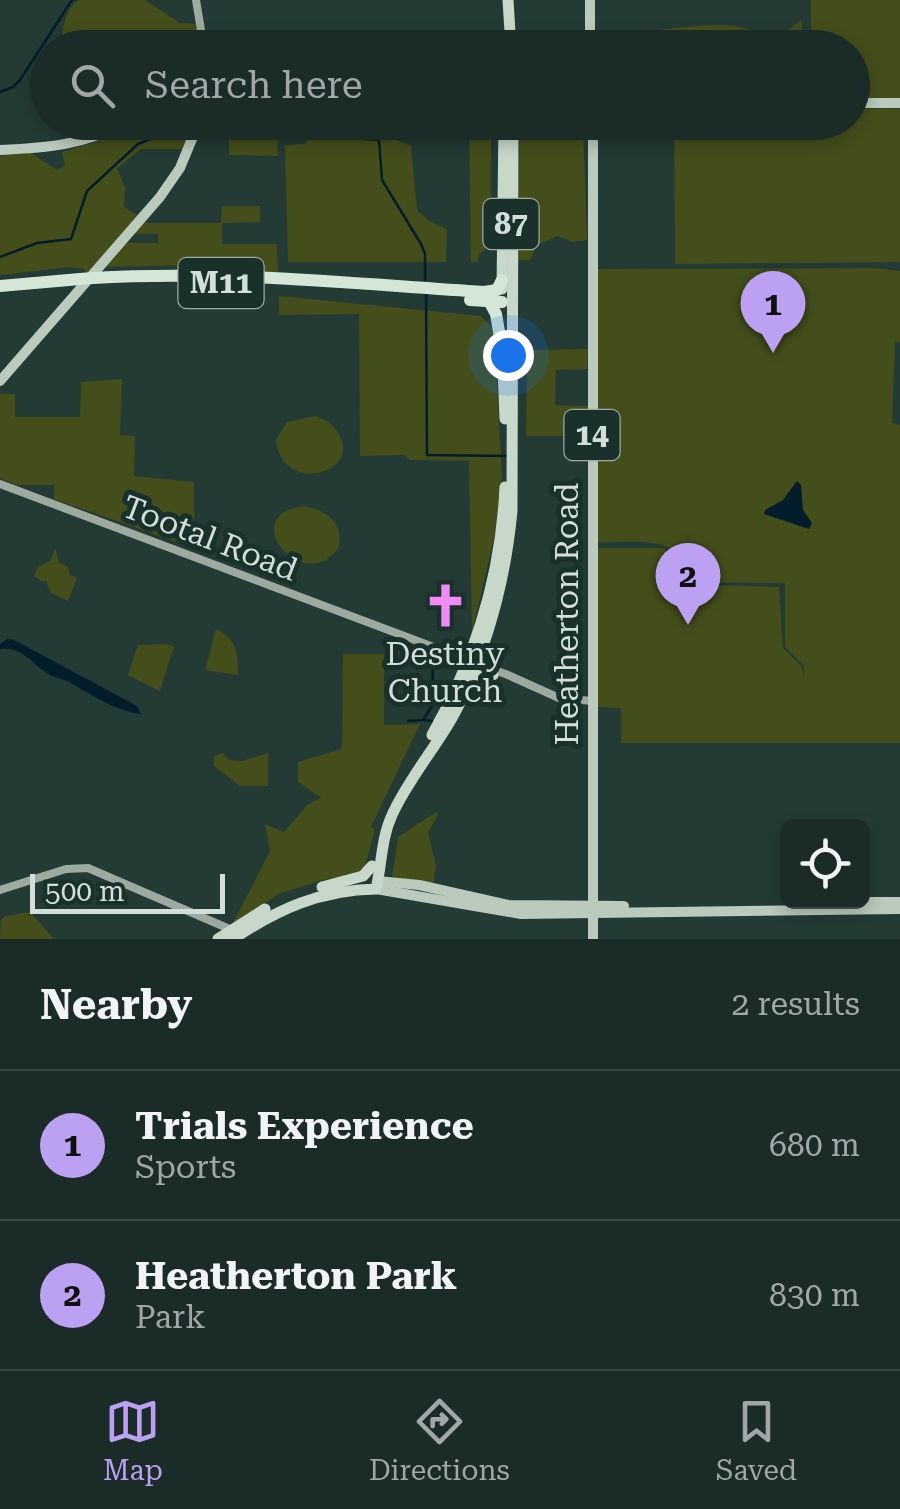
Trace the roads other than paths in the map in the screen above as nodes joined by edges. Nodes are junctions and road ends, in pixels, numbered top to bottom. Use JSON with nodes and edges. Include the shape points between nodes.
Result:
{"nodes":[{"id":1,"x":504,"y":0,"type":"edge"},
{"id":2,"x":591,"y":0,"type":"edge"},
{"id":3,"x":197,"y":4,"type":"edge"},
{"id":4,"x":199,"y":30,"type":"edge"},
{"id":5,"x":503,"y":30,"type":"edge"},
{"id":6,"x":508,"y":30,"type":"edge"},
{"id":7,"x":591,"y":30,"type":"edge"},
{"id":8,"x":900,"y":102,"type":"edge"},
{"id":9,"x":870,"y":103,"type":"edge"},
{"id":10,"x":65,"y":140,"type":"edge"},
{"id":11,"x":85,"y":140,"type":"edge"},
{"id":12,"x":191,"y":140,"type":"edge"},
{"id":13,"x":504,"y":140,"type":"edge"},
{"id":14,"x":512,"y":140,"type":"edge"},
{"id":15,"x":590,"y":140,"type":"edge"},
{"id":16,"x":0,"y":147,"type":"edge"},
{"id":17,"x":502,"y":280,"type":"junction"},
{"id":18,"x":0,"y":289,"type":"edge"},
{"id":19,"x":449,"y":290,"type":"junction"},
{"id":20,"x":426,"y":292,"type":"junction"},
{"id":21,"x":503,"y":301,"type":"junction"},
{"id":22,"x":502,"y":349,"type":"joint"},
{"id":23,"x":0,"y":381,"type":"edge"},
{"id":24,"x":509,"y":456,"type":"junction"},
{"id":25,"x":0,"y":484,"type":"edge"},
{"id":26,"x":403,"y":638,"type":"junction"},
{"id":27,"x":448,"y":653,"type":"joint"},
{"id":28,"x":474,"y":666,"type":"junction"},
{"id":29,"x":592,"y":701,"type":"junction"},
{"id":30,"x":372,"y":866,"type":"junction"},
{"id":31,"x":378,"y":885,"type":"junction"},
{"id":32,"x":322,"y":887,"type":"junction"},
{"id":33,"x":0,"y":890,"type":"edge"},
{"id":34,"x":870,"y":905,"type":"edge"},
{"id":35,"x":900,"y":905,"type":"edge"},
{"id":36,"x":780,"y":907,"type":"edge"},
{"id":37,"x":780,"y":908,"type":"edge"},
{"id":38,"x":592,"y":913,"type":"edge"},
{"id":39,"x":202,"y":915,"type":"junction"},
{"id":40,"x":234,"y":936,"type":"edge"},
{"id":41,"x":216,"y":939,"type":"edge"}],
"edges":[{"from":1,"to":5,"type":"highway"},
{"from":1,"to":6,"type":"highway"},
{"from":2,"to":7,"type":"main road"},
{"from":3,"to":4,"type":"main road"},
{"from":8,"to":9,"type":"main road"},
{"from":10,"to":16,"type":"main road"},
{"from":11,"to":16,"type":"main road"},
{"from":12,"to":23,"type":"main road","via":[[160,197]]},
{"from":13,"to":17,"type":"highway","number":"87"},
{"from":14,"to":21,"type":"highway","number":"87"},
{"from":15,"to":29,"type":"main road","name":"Heatherton Road","number":"14"},
{"from":17,"to":19,"type":"highway","number":"M11","via":[[492,292]]},
{"from":17,"to":21,"type":"highway","number":"87"},
{"from":18,"to":20,"type":"highway","number":"M11","via":[[168,281]]},
{"from":19,"to":20,"type":"highway","number":"M11"},
{"from":19,"to":21,"type":"highway","number":"M11"},
{"from":20,"to":21,"type":"highway","number":"M11"},
{"from":21,"to":22,"type":"highway","via":[[495,311]]},
{"from":21,"to":24,"type":"highway","number":"87"},
{"from":22,"to":24,"type":"highway","number":"87"},
{"from":24,"to":28,"type":"highway","number":"87","via":[[498,557]]},
{"from":24,"to":28,"type":"highway","number":"87","via":[[507,556]]},
{"from":25,"to":26,"type":"main road","name":"Tootal Road"},
{"from":26,"to":27,"type":"main road","name":"Tootal Road"},
{"from":26,"to":28,"type":"main road","name":"Tootal Road"},
{"from":27,"to":28,"type":"highway"},
{"from":28,"to":29,"type":"main road","name":"Tootal Road","via":[[566,700]]},
{"from":28,"to":30,"type":"highway","via":[[387,809]]},
{"from":28,"to":31,"type":"highway","number":"87","via":[[462,699],[393,813]]},
{"from":29,"to":38,"type":"main road","name":"Heatherton Road","number":"14"},
{"from":30,"to":31,"type":"highway"},
{"from":30,"to":32,"type":"highway","via":[[361,877]]},
{"from":31,"to":32,"type":"highway"},
{"from":31,"to":38,"type":"main road"},
{"from":31,"to":38,"type":"main road","via":[[504,912]]},
{"from":31,"to":40,"type":"highway","via":[[323,895]]},
{"from":32,"to":40,"type":"highway","via":[[282,900]]},
{"from":33,"to":39,"type":"main road","via":[[88,868]]},
{"from":34,"to":35,"type":"main road"},
{"from":36,"to":38,"type":"main road"},
{"from":37,"to":38,"type":"main road"},
{"from":39,"to":40,"type":"main road"},
{"from":39,"to":41,"type":"main road","via":[[217,929]]},
{"from":40,"to":41,"type":"highway"}]}
